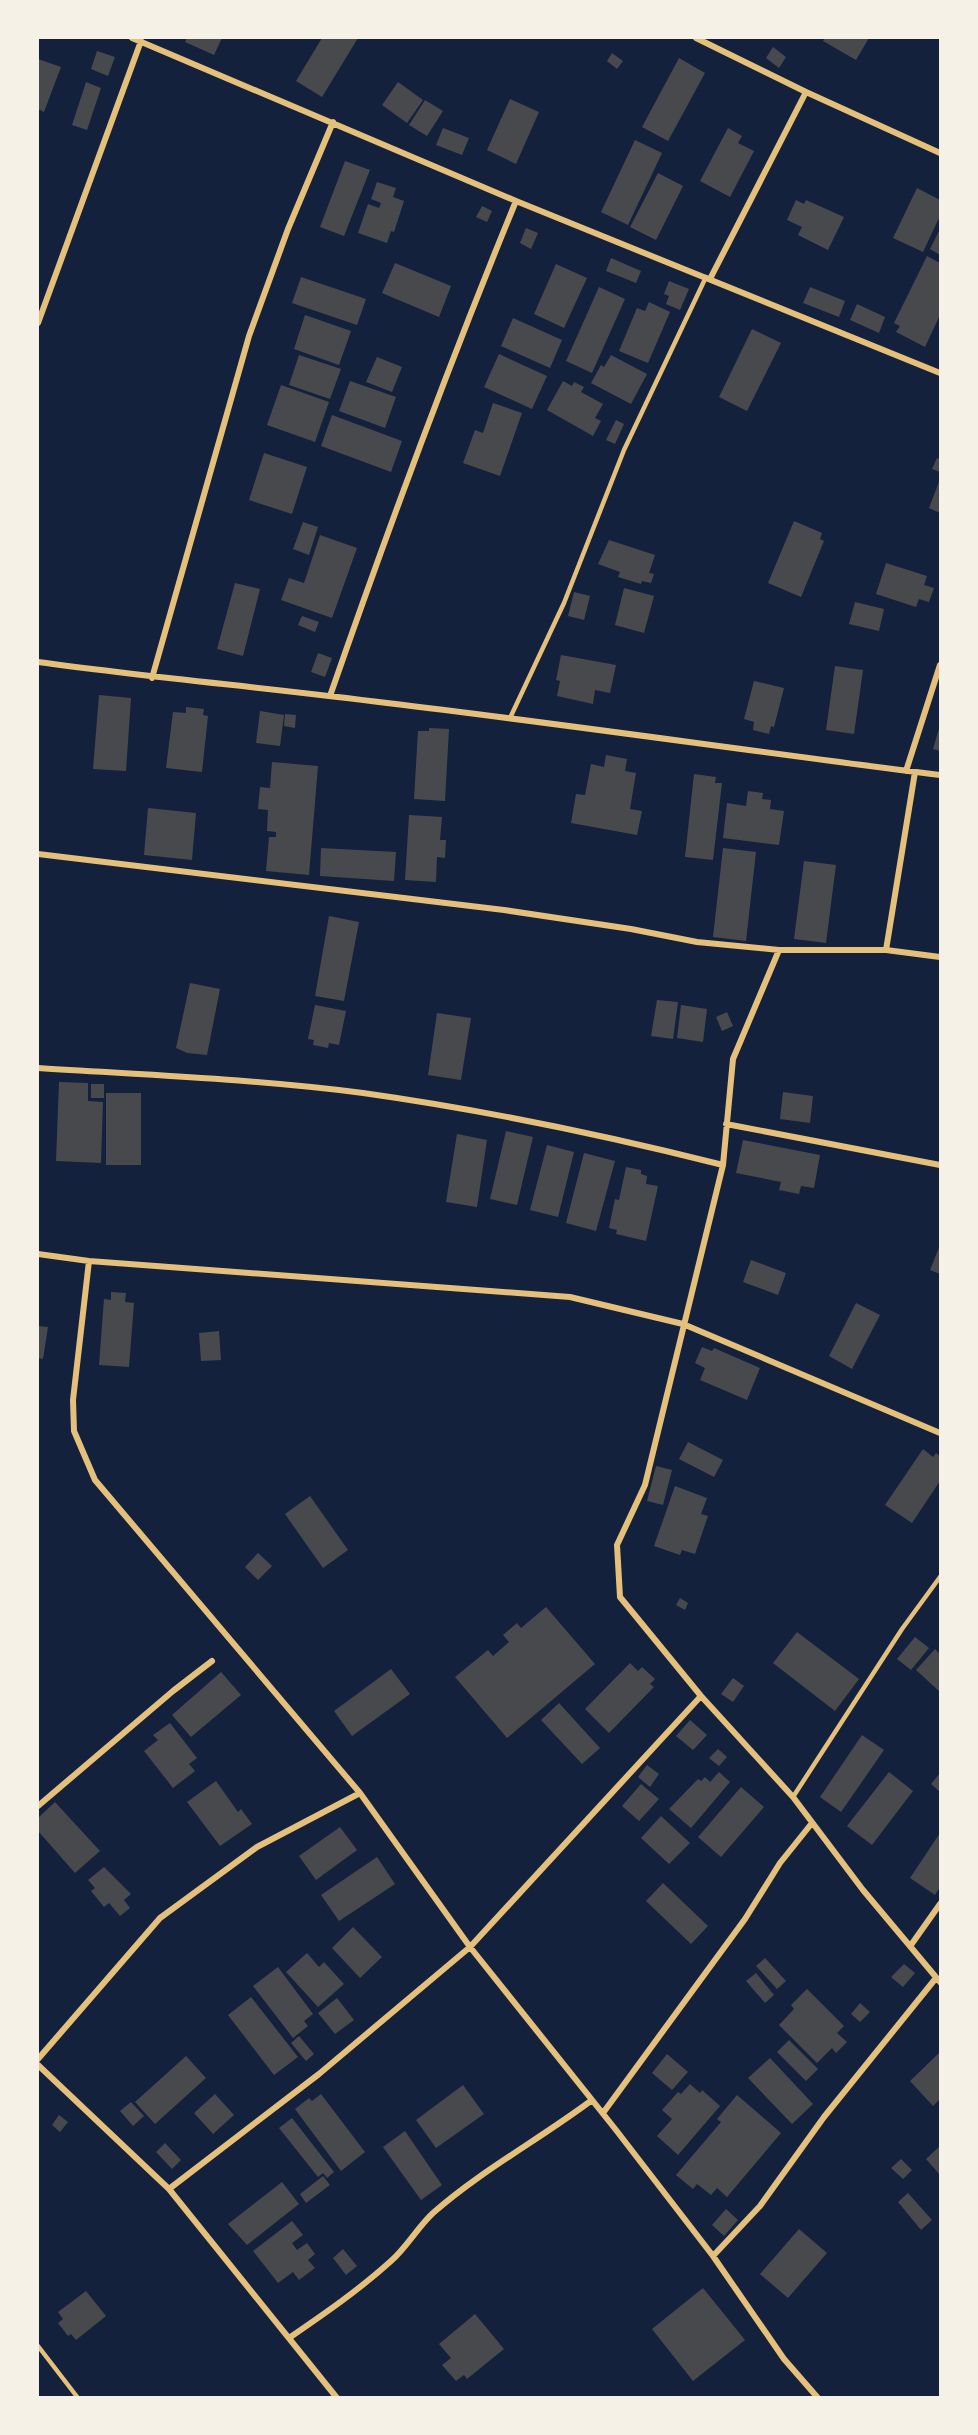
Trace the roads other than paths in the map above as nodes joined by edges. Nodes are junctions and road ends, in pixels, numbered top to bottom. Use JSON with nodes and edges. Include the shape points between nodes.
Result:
{"nodes":[{"id":1,"x":132,"y":38,"type":"edge"},
{"id":2,"x":696,"y":38,"type":"edge"},
{"id":3,"x":141,"y":41,"type":"junction"},
{"id":4,"x":806,"y":92,"type":"junction"},
{"id":5,"x":333,"y":122,"type":"junction"},
{"id":6,"x":940,"y":153,"type":"edge"},
{"id":7,"x":516,"y":201,"type":"junction"},
{"id":8,"x":708,"y":278,"type":"junction"},
{"id":9,"x":38,"y":323,"type":"edge"},
{"id":10,"x":940,"y":373,"type":"edge"},
{"id":11,"x":38,"y":662,"type":"edge"},
{"id":12,"x":940,"y":665,"type":"edge"},
{"id":13,"x":152,"y":678,"type":"junction"},
{"id":14,"x":330,"y":696,"type":"junction"},
{"id":15,"x":510,"y":718,"type":"junction"},
{"id":16,"x":906,"y":771,"type":"junction"},
{"id":17,"x":915,"y":772,"type":"junction"},
{"id":18,"x":940,"y":775,"type":"edge"},
{"id":19,"x":38,"y":854,"type":"edge"},
{"id":20,"x":779,"y":950,"type":"junction"},
{"id":21,"x":886,"y":950,"type":"junction"},
{"id":22,"x":940,"y":957,"type":"edge"},
{"id":23,"x":38,"y":1068,"type":"edge"},
{"id":24,"x":726,"y":1124,"type":"junction"},
{"id":25,"x":723,"y":1165,"type":"junction"},
{"id":26,"x":940,"y":1165,"type":"edge"},
{"id":27,"x":38,"y":1254,"type":"edge"},
{"id":28,"x":89,"y":1261,"type":"junction"},
{"id":29,"x":683,"y":1324,"type":"junction"},
{"id":30,"x":940,"y":1433,"type":"edge"},
{"id":31,"x":940,"y":1577,"type":"edge"},
{"id":32,"x":212,"y":1661,"type":"dead end"},
{"id":33,"x":701,"y":1696,"type":"junction"},
{"id":34,"x":360,"y":1793,"type":"junction"},
{"id":35,"x":793,"y":1797,"type":"junction"},
{"id":36,"x":38,"y":1806,"type":"edge"},
{"id":37,"x":812,"y":1823,"type":"junction"},
{"id":38,"x":940,"y":1904,"type":"edge"},
{"id":39,"x":911,"y":1945,"type":"junction"},
{"id":40,"x":470,"y":1947,"type":"junction"},
{"id":41,"x":938,"y":1980,"type":"edge"},
{"id":42,"x":38,"y":2059,"type":"edge"},
{"id":43,"x":38,"y":2065,"type":"edge"},
{"id":44,"x":592,"y":2100,"type":"junction"},
{"id":45,"x":603,"y":2113,"type":"junction"},
{"id":46,"x":169,"y":2189,"type":"junction"},
{"id":47,"x":713,"y":2256,"type":"junction"},
{"id":48,"x":289,"y":2338,"type":"junction"},
{"id":49,"x":38,"y":2346,"type":"edge"},
{"id":50,"x":78,"y":2397,"type":"edge"},
{"id":51,"x":338,"y":2397,"type":"edge"},
{"id":52,"x":818,"y":2397,"type":"edge"}],
"edges":[{"from":1,"to":3,"type":"street"},
{"from":2,"to":4,"type":"street"},
{"from":3,"to":5,"type":"street"},
{"from":3,"to":9,"type":"street"},
{"from":4,"to":6,"type":"street"},
{"from":4,"to":8,"type":"street"},
{"from":5,"to":7,"type":"street"},
{"from":5,"to":13,"type":"street","via":[[249,336]]},
{"from":7,"to":8,"type":"street"},
{"from":7,"to":14,"type":"street","via":[[391,520]]},
{"from":8,"to":10,"type":"street"},
{"from":8,"to":15,"type":"lane","via":[[624,450],[564,603]]},
{"from":11,"to":13,"type":"street"},
{"from":12,"to":16,"type":"street"},
{"from":13,"to":14,"type":"street"},
{"from":14,"to":15,"type":"street"},
{"from":15,"to":16,"type":"street"},
{"from":16,"to":17,"type":"street"},
{"from":17,"to":18,"type":"street"},
{"from":17,"to":21,"type":"street"},
{"from":19,"to":20,"type":"street","via":[[504,910],[697,942]]},
{"from":20,"to":21,"type":"street"},
{"from":20,"to":24,"type":"street","via":[[733,1059]]},
{"from":21,"to":22,"type":"street"},
{"from":23,"to":25,"type":"street","via":[[362,1093],[498,1114]]},
{"from":24,"to":25,"type":"street"},
{"from":24,"to":26,"type":"street"},
{"from":25,"to":29,"type":"street"},
{"from":27,"to":28,"type":"street"},
{"from":28,"to":29,"type":"street","via":[[570,1297]]},
{"from":28,"to":34,"type":"street","via":[[73,1400],[74,1431],[95,1480]]},
{"from":29,"to":30,"type":"street"},
{"from":29,"to":33,"type":"street","via":[[645,1485],[616,1545],[620,1597]]},
{"from":31,"to":35,"type":"lane"},
{"from":32,"to":36,"type":"street"},
{"from":33,"to":35,"type":"street"},
{"from":33,"to":40,"type":"street"},
{"from":34,"to":40,"type":"street"},
{"from":34,"to":42,"type":"street","via":[[257,1847],[160,1918]]},
{"from":35,"to":37,"type":"street"},
{"from":37,"to":39,"type":"street","via":[[862,1890]]},
{"from":37,"to":45,"type":"street"},
{"from":38,"to":39,"type":"street"},
{"from":39,"to":41,"type":"street"},
{"from":40,"to":44,"type":"street"},
{"from":40,"to":46,"type":"street","via":[[318,2074]]},
{"from":41,"to":47,"type":"street","via":[[824,2117],[760,2206]]},
{"from":43,"to":46,"type":"street"},
{"from":44,"to":45,"type":"street"},
{"from":44,"to":48,"type":"street","via":[[473,2181],[431,2215],[393,2259],[348,2297]]},
{"from":45,"to":47,"type":"street"},
{"from":46,"to":48,"type":"street"},
{"from":47,"to":52,"type":"street","via":[[784,2359]]},
{"from":48,"to":51,"type":"street"},
{"from":49,"to":50,"type":"lane"}]}
